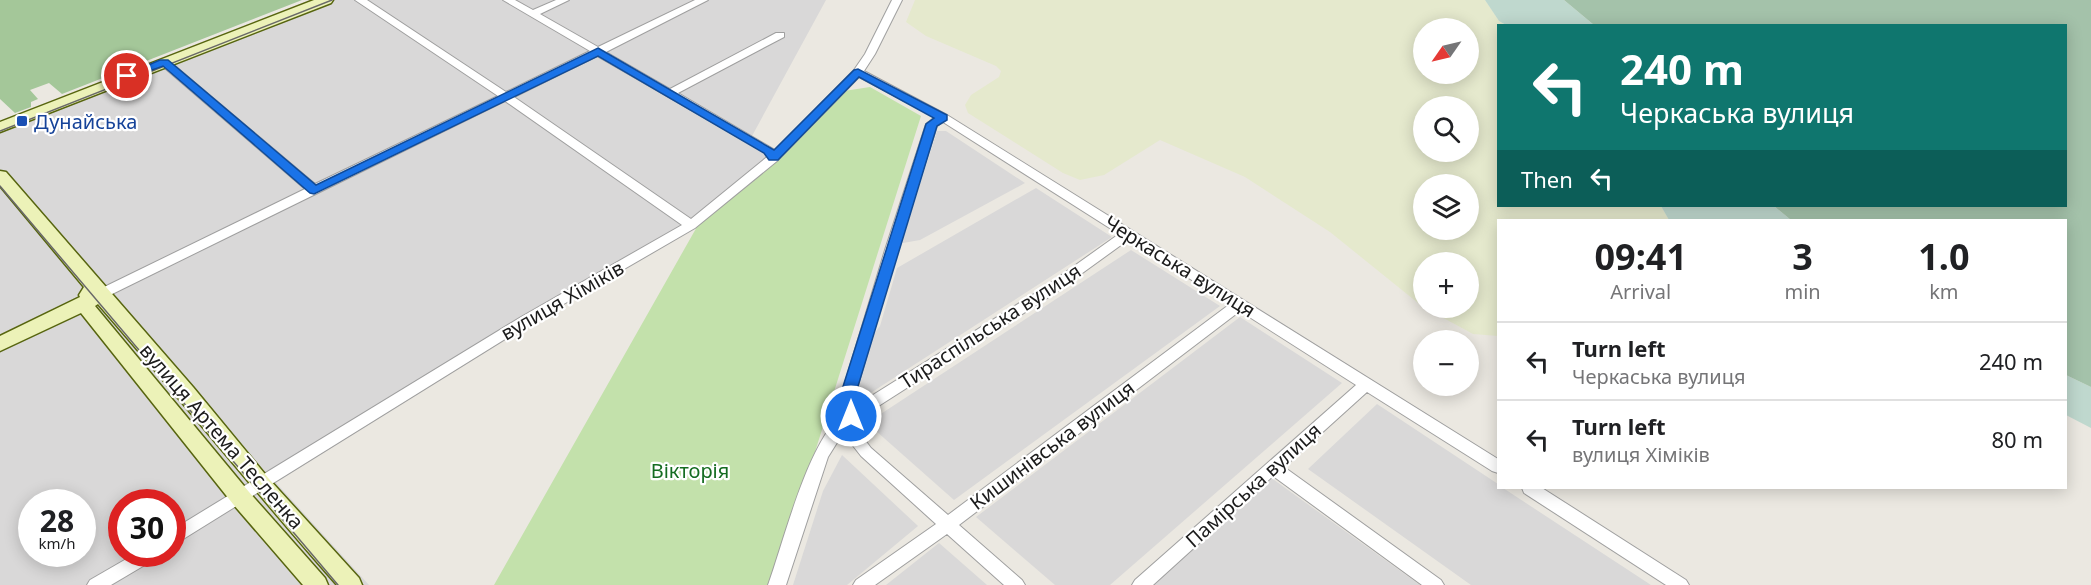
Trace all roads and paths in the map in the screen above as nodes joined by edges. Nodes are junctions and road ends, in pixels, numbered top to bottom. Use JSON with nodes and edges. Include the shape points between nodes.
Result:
{"nodes":[{"id":1,"x":326,"y":0,"type":"edge"},
{"id":2,"x":360,"y":0,"type":"edge"},
{"id":3,"x":508,"y":0,"type":"edge"},
{"id":4,"x":564,"y":0,"type":"edge"},
{"id":5,"x":703,"y":0,"type":"edge"},
{"id":6,"x":897,"y":0,"type":"edge"},
{"id":7,"x":533,"y":14,"type":"junction"},
{"id":8,"x":780,"y":35,"type":"dead end"},
{"id":9,"x":598,"y":51,"type":"junction"},
{"id":10,"x":164,"y":62,"type":"junction"},
{"id":11,"x":858,"y":72,"type":"junction"},
{"id":12,"x":670,"y":93,"type":"junction"},
{"id":13,"x":507,"y":97,"type":"junction"},
{"id":14,"x":943,"y":117,"type":"junction"},
{"id":15,"x":0,"y":127,"type":"edge"},
{"id":16,"x":773,"y":158,"type":"junction"},
{"id":17,"x":0,"y":176,"type":"edge"},
{"id":18,"x":314,"y":190,"type":"junction"},
{"id":19,"x":691,"y":225,"type":"junction"},
{"id":20,"x":1128,"y":234,"type":"junction"},
{"id":21,"x":92,"y":295,"type":"junction"},
{"id":22,"x":1240,"y":304,"type":"junction"},
{"id":23,"x":0,"y":344,"type":"edge"},
{"id":24,"x":1366,"y":384,"type":"junction"},
{"id":25,"x":847,"y":419,"type":"junction"},
{"id":26,"x":1497,"y":466,"type":"edge"},
{"id":27,"x":1274,"y":468,"type":"junction"},
{"id":28,"x":262,"y":484,"type":"junction"},
{"id":29,"x":1532,"y":489,"type":"edge"},
{"id":30,"x":241,"y":498,"type":"junction"},
{"id":31,"x":948,"y":524,"type":"junction"},
{"id":32,"x":186,"y":531,"type":"edge"},
{"id":33,"x":127,"y":567,"type":"edge"},
{"id":34,"x":96,"y":585,"type":"edge"},
{"id":35,"x":317,"y":585,"type":"edge"},
{"id":36,"x":351,"y":585,"type":"edge"},
{"id":37,"x":777,"y":585,"type":"edge"},
{"id":38,"x":862,"y":585,"type":"edge"},
{"id":39,"x":1016,"y":585,"type":"edge"},
{"id":40,"x":1141,"y":585,"type":"edge"},
{"id":41,"x":1434,"y":585,"type":"edge"},
{"id":42,"x":1680,"y":585,"type":"edge"}],
"edges":[{"from":1,"to":10,"type":"street"},
{"from":2,"to":13,"type":"street"},
{"from":3,"to":7,"type":"street"},
{"from":4,"to":7,"type":"street"},
{"from":5,"to":9,"type":"street"},
{"from":6,"to":11,"type":"street","name":"вулиця Хіміків"},
{"from":7,"to":9,"type":"street"},
{"from":8,"to":12,"type":"street"},
{"from":9,"to":12,"type":"street"},
{"from":9,"to":13,"type":"street"},
{"from":10,"to":15,"type":"street"},
{"from":10,"to":18,"type":"street"},
{"from":11,"to":14,"type":"street","name":"Черкаська вулиця"},
{"from":11,"to":16,"type":"street","name":"вулиця Хіміків"},
{"from":12,"to":16,"type":"street","via":[[769,150]]},
{"from":13,"to":18,"type":"street"},
{"from":13,"to":19,"type":"street"},
{"from":14,"to":20,"type":"street","name":"Черкаська вулиця"},
{"from":14,"to":25,"type":"street","via":[[932,124],[881,284],[848,396]]},
{"from":16,"to":19,"type":"street","name":"вулиця Хіміків"},
{"from":17,"to":21,"type":"street"},
{"from":18,"to":21,"type":"street"},
{"from":19,"to":28,"type":"street","name":"вулиця Хіміків","via":[[516,326]]},
{"from":20,"to":22,"type":"street","name":"Черкаська вулиця"},
{"from":20,"to":25,"type":"street","name":"Тираспільська вулиця","via":[[1047,292]]},
{"from":21,"to":23,"type":"street"},
{"from":21,"to":28,"type":"street","name":"вулиця Артема Тесленка","via":[[186,392]]},
{"from":21,"to":30,"type":"street","name":"вулиця Артема Тесленка"},
{"from":22,"to":24,"type":"street","name":"Черкаська вулиця"},
{"from":22,"to":31,"type":"street","name":"Кишинівська вулиця"},
{"from":24,"to":26,"type":"street","name":"Черкаська вулиця"},
{"from":24,"to":27,"type":"street","name":"Памірська вулиця"},
{"from":25,"to":31,"type":"street","via":[[866,452]]},
{"from":25,"to":37,"type":"street","via":[[820,457]]},
{"from":27,"to":40,"type":"street","name":"Памірська вулиця"},
{"from":27,"to":41,"type":"street"},
{"from":28,"to":30,"type":"street","name":"вулиця Хіміків"},
{"from":28,"to":36,"type":"street","name":"вулиця Артема Тесленка"},
{"from":29,"to":42,"type":"street"},
{"from":30,"to":32,"type":"street","name":"вулиця Хіміків"},
{"from":30,"to":35,"type":"street","name":"вулиця Артема Тесленка"},
{"from":31,"to":38,"type":"street","name":"Кишинівська вулиця"},
{"from":31,"to":39,"type":"street"},
{"from":33,"to":34,"type":"street"}]}
